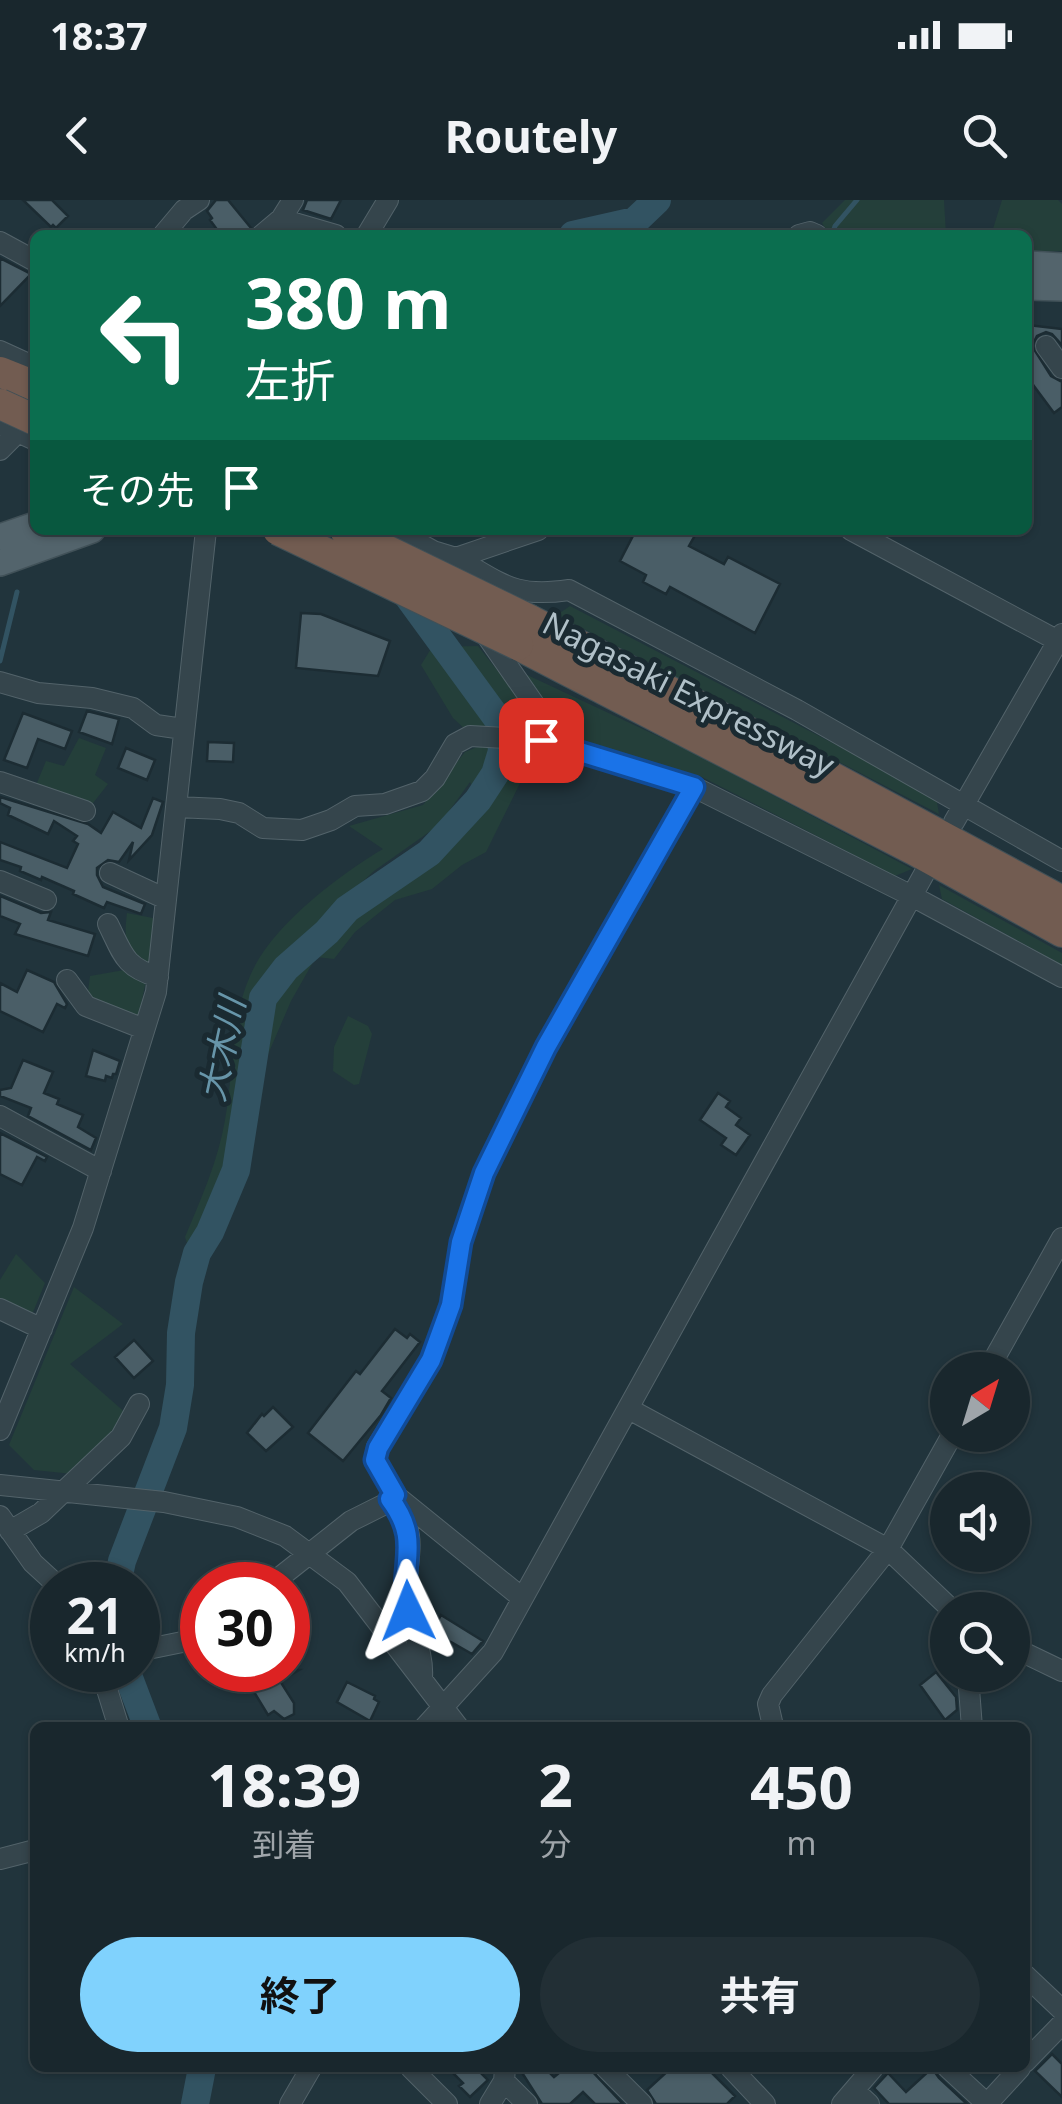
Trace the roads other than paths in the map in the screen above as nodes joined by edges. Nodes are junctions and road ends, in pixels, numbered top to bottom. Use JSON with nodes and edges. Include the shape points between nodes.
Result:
{"nodes":[{"id":1,"x":198,"y":200,"type":"edge"},
{"id":2,"x":388,"y":200,"type":"edge"},
{"id":3,"x":287,"y":209,"type":"edge"},
{"id":4,"x":166,"y":230,"type":"edge"},
{"id":5,"x":267,"y":230,"type":"edge"},
{"id":6,"x":327,"y":230,"type":"edge"},
{"id":7,"x":369,"y":230,"type":"edge"},
{"id":8,"x":0,"y":242,"type":"edge"},
{"id":9,"x":30,"y":259,"type":"edge"},
{"id":10,"x":1032,"y":264,"type":"edge"},
{"id":11,"x":1062,"y":266,"type":"edge"},
{"id":12,"x":1032,"y":287,"type":"edge"},
{"id":13,"x":1062,"y":288,"type":"edge"},
{"id":14,"x":1046,"y":346,"type":"dead end"},
{"id":15,"x":0,"y":352,"type":"edge"},
{"id":16,"x":30,"y":364,"type":"edge"},
{"id":17,"x":1062,"y":368,"type":"edge"},
{"id":18,"x":0,"y":372,"type":"edge"},
{"id":19,"x":30,"y":384,"type":"edge"},
{"id":20,"x":0,"y":404,"type":"edge"},
{"id":21,"x":25,"y":426,"type":"edge"},
{"id":22,"x":0,"y":450,"type":"edge"},
{"id":23,"x":30,"y":527,"type":"edge"},
{"id":24,"x":78,"y":535,"type":"edge"},
{"id":25,"x":205,"y":535,"type":"edge"},
{"id":26,"x":290,"y":535,"type":"edge"},
{"id":27,"x":354,"y":535,"type":"edge"},
{"id":28,"x":404,"y":535,"type":"edge"},
{"id":29,"x":523,"y":535,"type":"edge"},
{"id":30,"x":861,"y":535,"type":"edge"},
{"id":31,"x":0,"y":537,"type":"edge"},
{"id":32,"x":456,"y":558,"type":"junction"},
{"id":33,"x":0,"y":563,"type":"edge"},
{"id":34,"x":524,"y":632,"type":"junction"},
{"id":35,"x":1061,"y":639,"type":"edge"},
{"id":36,"x":0,"y":682,"type":"edge"},
{"id":37,"x":182,"y":729,"type":"junction"},
{"id":38,"x":541,"y":740,"type":"junction"},
{"id":39,"x":0,"y":782,"type":"edge"},
{"id":40,"x":694,"y":787,"type":"junction"},
{"id":41,"x":177,"y":807,"type":"junction"},
{"id":42,"x":85,"y":810,"type":"dead end"},
{"id":43,"x":960,"y":814,"type":"junction"},
{"id":44,"x":1062,"y":860,"type":"edge"},
{"id":45,"x":110,"y":873,"type":"dead end"},
{"id":46,"x":924,"y":874,"type":"dead end"},
{"id":47,"x":0,"y":881,"type":"edge"},
{"id":48,"x":912,"y":896,"type":"junction"},
{"id":49,"x":46,"y":900,"type":"dead end"},
{"id":50,"x":166,"y":900,"type":"junction"},
{"id":51,"x":1062,"y":900,"type":"edge"},
{"id":52,"x":108,"y":924,"type":"dead end"},
{"id":53,"x":1062,"y":932,"type":"edge"},
{"id":54,"x":158,"y":977,"type":"junction"},
{"id":55,"x":1062,"y":978,"type":"edge"},
{"id":56,"x":67,"y":980,"type":"dead end"},
{"id":57,"x":144,"y":1029,"type":"junction"},
{"id":58,"x":0,"y":1116,"type":"edge"},
{"id":59,"x":100,"y":1171,"type":"junction"},
{"id":60,"x":1062,"y":1238,"type":"edge"},
{"id":61,"x":0,"y":1309,"type":"edge"},
{"id":62,"x":42,"y":1329,"type":"junction"},
{"id":63,"x":998,"y":1352,"type":"edge"},
{"id":64,"x":138,"y":1404,"type":"dead end"},
{"id":65,"x":629,"y":1409,"type":"junction"},
{"id":66,"x":0,"y":1430,"type":"edge"},
{"id":67,"x":942,"y":1452,"type":"edge"},
{"id":68,"x":0,"y":1486,"type":"edge"},
{"id":69,"x":64,"y":1491,"type":"junction"},
{"id":70,"x":392,"y":1497,"type":"junction"},
{"id":71,"x":5,"y":1523,"type":"edge"},
{"id":72,"x":888,"y":1548,"type":"junction"},
{"id":73,"x":308,"y":1552,"type":"junction"},
{"id":74,"x":32,"y":1562,"type":"edge"},
{"id":75,"x":296,"y":1562,"type":"edge"},
{"id":76,"x":933,"y":1592,"type":"edge"},
{"id":77,"x":521,"y":1597,"type":"junction"},
{"id":78,"x":1030,"y":1657,"type":"edge"},
{"id":79,"x":1062,"y":1672,"type":"edge"},
{"id":80,"x":422,"y":1678,"type":"junction"},
{"id":81,"x":108,"y":1692,"type":"edge"},
{"id":82,"x":969,"y":1692,"type":"edge"},
{"id":83,"x":445,"y":1708,"type":"junction"},
{"id":84,"x":117,"y":1722,"type":"edge"},
{"id":85,"x":430,"y":1722,"type":"edge"},
{"id":86,"x":456,"y":1722,"type":"edge"},
{"id":87,"x":773,"y":1722,"type":"edge"},
{"id":88,"x":972,"y":1722,"type":"edge"},
{"id":89,"x":30,"y":1851,"type":"edge"},
{"id":90,"x":0,"y":1859,"type":"edge"},
{"id":91,"x":1030,"y":1980,"type":"edge"},
{"id":92,"x":1062,"y":2010,"type":"edge"},
{"id":93,"x":1062,"y":2024,"type":"edge"},
{"id":94,"x":1030,"y":2057,"type":"edge"},
{"id":95,"x":308,"y":2072,"type":"edge"},
{"id":96,"x":416,"y":2072,"type":"edge"},
{"id":97,"x":610,"y":2072,"type":"edge"},
{"id":98,"x":735,"y":2072,"type":"edge"},
{"id":99,"x":871,"y":2072,"type":"edge"},
{"id":100,"x":952,"y":2072,"type":"edge"},
{"id":101,"x":1016,"y":2072,"type":"edge"},
{"id":102,"x":505,"y":2074,"type":"edge"},
{"id":103,"x":855,"y":2099,"type":"edge"},
{"id":104,"x":987,"y":2103,"type":"edge"},
{"id":105,"x":290,"y":2104,"type":"edge"},
{"id":106,"x":448,"y":2104,"type":"edge"},
{"id":107,"x":490,"y":2104,"type":"edge"},
{"id":108,"x":527,"y":2104,"type":"edge"},
{"id":109,"x":642,"y":2104,"type":"edge"},
{"id":110,"x":765,"y":2104,"type":"edge"}],
"edges":[{"from":1,"to":4,"type":"street"},
{"from":2,"to":7,"type":"street"},
{"from":3,"to":5,"type":"street"},
{"from":3,"to":6,"type":"street"},
{"from":8,"to":9,"type":"street"},
{"from":10,"to":11,"type":"main road"},
{"from":12,"to":13,"type":"main road"},
{"from":14,"to":17,"type":"street"},
{"from":15,"to":16,"type":"street"},
{"from":18,"to":19,"type":"highway"},
{"from":20,"to":21,"type":"highway","bridge":true},
{"from":21,"to":22,"type":"street"},
{"from":23,"to":31,"type":"main road"},
{"from":24,"to":33,"type":"main road"},
{"from":25,"to":37,"type":"street"},
{"from":26,"to":34,"type":"highway","name":"Nagasaki Expressway","bridge":true},
{"from":27,"to":34,"type":"highway","name":"Nagasaki Expressway","bridge":true},
{"from":28,"to":32,"type":"street"},
{"from":29,"to":32,"type":"street"},
{"from":30,"to":35,"type":"street"},
{"from":32,"to":38,"type":"street","via":[[465,598],[490,644],[541,714]]},
{"from":32,"to":43,"type":"street","via":[[518,592],[569,590],[797,710]]},
{"from":34,"to":51,"type":"highway","name":"Nagasaki Expressway","via":[[730,722]]},
{"from":34,"to":53,"type":"highway","name":"Nagasaki Expressway"},
{"from":35,"to":43,"type":"street"},
{"from":36,"to":37,"type":"street","via":[[133,708],[156,725]]},
{"from":37,"to":41,"type":"street"},
{"from":38,"to":40,"type":"street"},
{"from":38,"to":41,"type":"street","via":[[470,736],[455,744],[422,791],[356,806],[302,830],[263,828],[220,809]]},
{"from":39,"to":42,"type":"street"},
{"from":40,"to":48,"type":"street"},
{"from":40,"to":70,"type":"street","via":[[546,1047],[484,1173],[431,1360],[378,1448],[375,1460]]},
{"from":41,"to":50,"type":"street"},
{"from":43,"to":44,"type":"street"},
{"from":45,"to":50,"type":"street"},
{"from":46,"to":48,"type":"street"},
{"from":47,"to":49,"type":"street"},
{"from":48,"to":55,"type":"street"},
{"from":48,"to":65,"type":"street"},
{"from":50,"to":54,"type":"street"},
{"from":52,"to":54,"type":"street","via":[[128,964]]},
{"from":54,"to":57,"type":"street"},
{"from":56,"to":57,"type":"street","via":[[86,1006]]},
{"from":57,"to":59,"type":"street"},
{"from":58,"to":59,"type":"street"},
{"from":59,"to":62,"type":"street"},
{"from":60,"to":63,"type":"street"},
{"from":61,"to":62,"type":"street"},
{"from":62,"to":66,"type":"street"},
{"from":64,"to":69,"type":"street","via":[[121,1437]]},
{"from":65,"to":72,"type":"street"},
{"from":65,"to":77,"type":"street"},
{"from":67,"to":72,"type":"street"},
{"from":68,"to":69,"type":"street"},
{"from":69,"to":71,"type":"street","via":[[40,1513]]},
{"from":69,"to":73,"type":"street","via":[[236,1517]]},
{"from":70,"to":73,"type":"street"},
{"from":70,"to":77,"type":"street"},
{"from":70,"to":80,"type":"street","via":[[410,1542],[406,1602],[422,1652]]},
{"from":71,"to":74,"type":"street"},
{"from":72,"to":76,"type":"street"},
{"from":72,"to":87,"type":"street","via":[[772,1695]]},
{"from":73,"to":75,"type":"street"},
{"from":73,"to":80,"type":"street","via":[[346,1582]]},
{"from":77,"to":83,"type":"street","via":[[493,1652]]},
{"from":78,"to":79,"type":"street"},
{"from":80,"to":83,"type":"street"},
{"from":81,"to":84,"type":"street"},
{"from":82,"to":88,"type":"street"},
{"from":83,"to":85,"type":"street"},
{"from":83,"to":86,"type":"street"},
{"from":89,"to":90,"type":"street"},
{"from":91,"to":92,"type":"street"},
{"from":93,"to":94,"type":"street"},
{"from":95,"to":105,"type":"street"},
{"from":96,"to":106,"type":"street"},
{"from":97,"to":109,"type":"street"},
{"from":98,"to":110,"type":"street"},
{"from":99,"to":103,"type":"street"},
{"from":100,"to":104,"type":"street"},
{"from":101,"to":104,"type":"street"},
{"from":102,"to":107,"type":"street"},
{"from":102,"to":108,"type":"street"}]}
